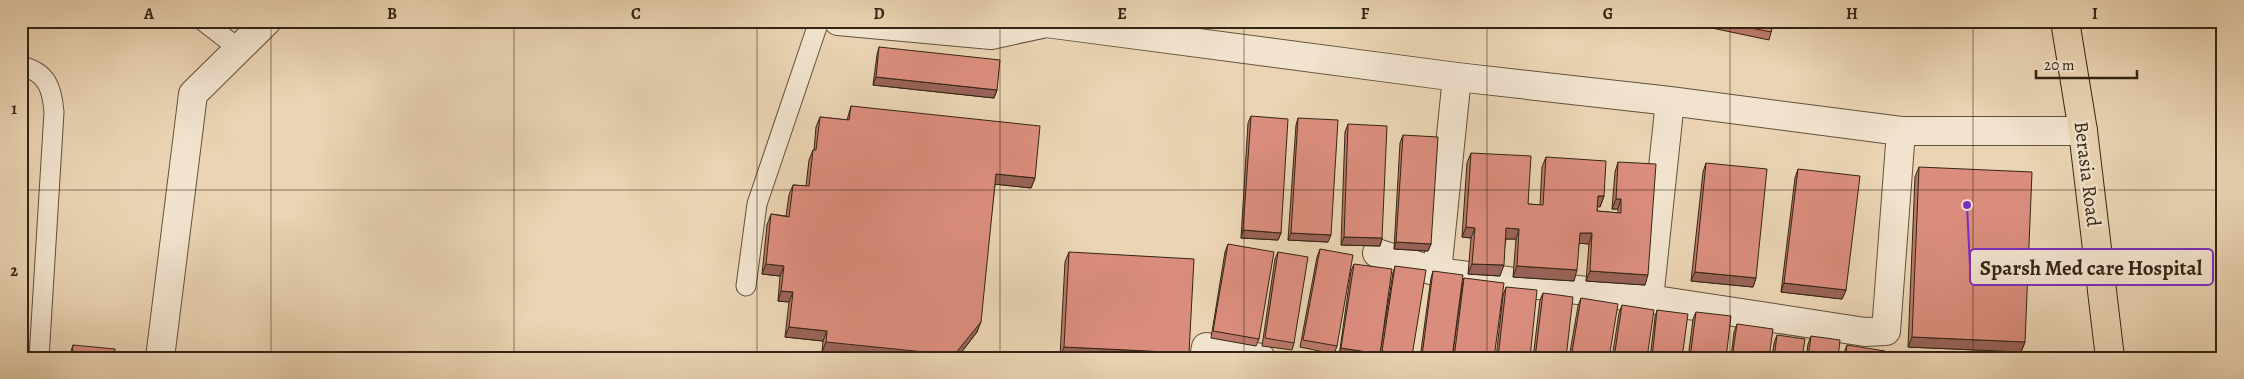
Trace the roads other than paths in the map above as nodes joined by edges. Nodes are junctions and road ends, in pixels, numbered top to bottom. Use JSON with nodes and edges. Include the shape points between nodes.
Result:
{"nodes":[{"id":1,"x":203,"y":21,"type":"edge"},
{"id":2,"x":267,"y":21,"type":"edge"},
{"id":3,"x":819,"y":21,"type":"edge"},
{"id":4,"x":838,"y":21,"type":"edge"},
{"id":5,"x":2065,"y":21,"type":"edge"},
{"id":6,"x":1046,"y":22,"type":"edge"},
{"id":7,"x":238,"y":48,"type":"junction"},
{"id":8,"x":21,"y":66,"type":"edge"},
{"id":9,"x":1458,"y":77,"type":"junction"},
{"id":10,"x":1670,"y":101,"type":"junction"},
{"id":11,"x":1902,"y":131,"type":"junction"},
{"id":12,"x":2083,"y":131,"type":"junction"},
{"id":13,"x":1377,"y":253,"type":"edge"},
{"id":14,"x":1437,"y":272,"type":"junction"},
{"id":15,"x":746,"y":286,"type":"dead end"},
{"id":16,"x":1649,"y":299,"type":"junction"},
{"id":17,"x":38,"y":358,"type":"edge"},
{"id":18,"x":160,"y":358,"type":"edge"},
{"id":19,"x":1204,"y":358,"type":"edge"},
{"id":20,"x":1261,"y":358,"type":"edge"},
{"id":21,"x":2110,"y":358,"type":"edge"}],
"edges":[{"from":1,"to":7,"type":"lane"},
{"from":2,"to":7,"type":"street"},
{"from":3,"to":15,"type":"lane","via":[[757,204]]},
{"from":4,"to":6,"type":"street","via":[[991,35]]},
{"from":5,"to":12,"type":"main road","name":"Berasia Road"},
{"from":6,"to":9,"type":"street"},
{"from":7,"to":18,"type":"street","via":[[194,94]]},
{"from":8,"to":17,"type":"lane","via":[[44,77],[52,94],[54,112]]},
{"from":9,"to":10,"type":"street"},
{"from":9,"to":14,"type":"street"},
{"from":10,"to":11,"type":"street"},
{"from":10,"to":16,"type":"street"},
{"from":11,"to":12,"type":"street"},
{"from":11,"to":16,"type":"street","via":[[1886,331],[1865,332]]},
{"from":12,"to":21,"type":"main road","name":"Berasia Road"},
{"from":13,"to":14,"type":"street"},
{"from":14,"to":16,"type":"street"},
{"from":19,"to":20,"type":"street","via":[[1206,348]]}]}
